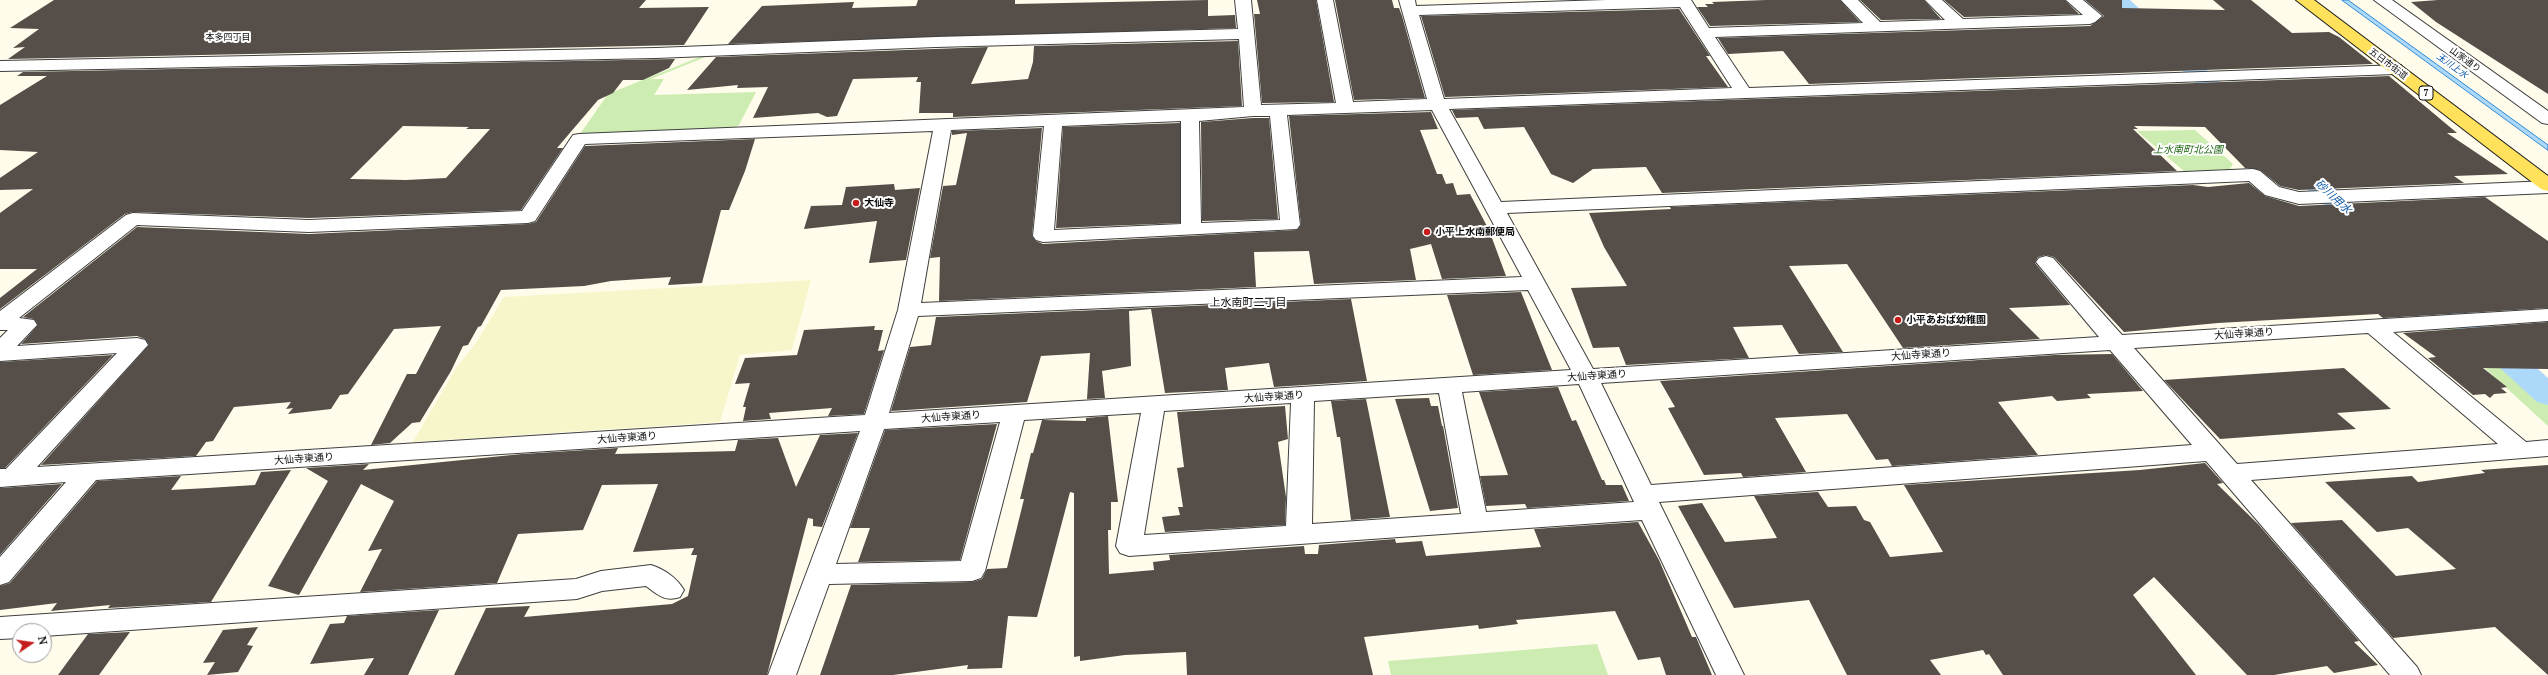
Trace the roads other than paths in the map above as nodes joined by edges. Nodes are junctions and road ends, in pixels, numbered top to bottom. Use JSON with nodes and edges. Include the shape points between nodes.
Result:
{"nodes":[{"id":1,"x":1243,"y":0,"type":"edge"},
{"id":2,"x":1325,"y":0,"type":"edge"},
{"id":3,"x":1849,"y":0,"type":"edge"},
{"id":4,"x":1933,"y":0,"type":"edge"},
{"id":5,"x":2074,"y":0,"type":"edge"},
{"id":6,"x":2304,"y":0,"type":"edge"},
{"id":7,"x":2382,"y":0,"type":"edge"},
{"id":8,"x":1684,"y":1,"type":"edge"},
{"id":9,"x":1596,"y":2,"type":"edge"},
{"id":10,"x":1515,"y":4,"type":"edge"},
{"id":11,"x":1409,"y":5,"type":"edge"},
{"id":12,"x":1959,"y":24,"type":"junction"},
{"id":13,"x":1876,"y":27,"type":"junction"},
{"id":14,"x":1704,"y":33,"type":"junction"},
{"id":15,"x":1246,"y":34,"type":"junction"},
{"id":16,"x":0,"y":66,"type":"edge"},
{"id":17,"x":2395,"y":70,"type":"junction"},
{"id":18,"x":1744,"y":93,"type":"junction"},
{"id":19,"x":1437,"y":103,"type":"junction"},
{"id":20,"x":1345,"y":107,"type":"junction"},
{"id":21,"x":1278,"y":110,"type":"junction"},
{"id":22,"x":1253,"y":111,"type":"junction"},
{"id":23,"x":1190,"y":115,"type":"junction"},
{"id":24,"x":1054,"y":119,"type":"junction"},
{"id":25,"x":2548,"y":119,"type":"edge"},
{"id":26,"x":943,"y":123,"type":"junction"},
{"id":27,"x":2235,"y":162,"type":"dead end"},
{"id":28,"x":2253,"y":175,"type":"junction"},
{"id":29,"x":2548,"y":186,"type":"edge"},
{"id":30,"x":1494,"y":208,"type":"junction"},
{"id":31,"x":1190,"y":229,"type":"junction"},
{"id":32,"x":2046,"y":262,"type":"dead end"},
{"id":33,"x":1534,"y":283,"type":"junction"},
{"id":34,"x":909,"y":310,"type":"junction"},
{"id":35,"x":2548,"y":315,"type":"edge"},
{"id":36,"x":0,"y":322,"type":"edge"},
{"id":37,"x":2373,"y":326,"type":"junction"},
{"id":38,"x":2116,"y":343,"type":"junction"},
{"id":39,"x":0,"y":350,"type":"edge"},
{"id":40,"x":0,"y":354,"type":"edge"},
{"id":41,"x":1586,"y":376,"type":"junction"},
{"id":42,"x":1449,"y":385,"type":"junction"},
{"id":43,"x":1303,"y":395,"type":"junction"},
{"id":44,"x":1154,"y":404,"type":"junction"},
{"id":45,"x":1014,"y":413,"type":"junction"},
{"id":46,"x":875,"y":422,"type":"junction"},
{"id":47,"x":2548,"y":448,"type":"edge"},
{"id":48,"x":2521,"y":451,"type":"junction"},
{"id":49,"x":2212,"y":452,"type":"junction"},
{"id":50,"x":88,"y":473,"type":"junction"},
{"id":51,"x":2231,"y":473,"type":"junction"},
{"id":52,"x":6,"y":478,"type":"edge"},
{"id":53,"x":1646,"y":502,"type":"junction"},
{"id":54,"x":1476,"y":521,"type":"junction"},
{"id":55,"x":1299,"y":533,"type":"junction"},
{"id":56,"x":820,"y":574,"type":"junction"},
{"id":57,"x":0,"y":575,"type":"edge"},
{"id":58,"x":670,"y":590,"type":"dead end"},
{"id":59,"x":0,"y":628,"type":"edge"},
{"id":60,"x":782,"y":675,"type":"edge"},
{"id":61,"x":1730,"y":675,"type":"edge"},
{"id":62,"x":2407,"y":675,"type":"edge"}],
"edges":[{"from":1,"to":15,"type":"street"},
{"from":2,"to":20,"type":"street"},
{"from":3,"to":13,"type":"street"},
{"from":4,"to":12,"type":"street"},
{"from":5,"to":12,"type":"street","via":[[2094,16],[2090,19]]},
{"from":6,"to":17,"type":"main road","name":"五日市街道","number":"7"},
{"from":7,"to":25,"type":"street","name":"山家通り"},
{"from":8,"to":9,"type":"street"},
{"from":8,"to":14,"type":"street"},
{"from":9,"to":10,"type":"street"},
{"from":10,"to":11,"type":"street"},
{"from":11,"to":19,"type":"street"},
{"from":12,"to":13,"type":"street"},
{"from":13,"to":14,"type":"street"},
{"from":14,"to":18,"type":"street"},
{"from":15,"to":16,"type":"street","via":[[936,42],[656,54]]},
{"from":15,"to":22,"type":"street"},
{"from":17,"to":18,"type":"street"},
{"from":17,"to":29,"type":"main road","name":"五日市街道","number":"7"},
{"from":18,"to":19,"type":"street"},
{"from":19,"to":20,"type":"street"},
{"from":19,"to":30,"type":"street"},
{"from":20,"to":21,"type":"street"},
{"from":21,"to":22,"type":"street"},
{"from":21,"to":31,"type":"street","via":[[1290,225]]},
{"from":22,"to":23,"type":"street"},
{"from":23,"to":24,"type":"street"},
{"from":23,"to":31,"type":"street"},
{"from":24,"to":26,"type":"street"},
{"from":24,"to":31,"type":"street","via":[[1042,236]]},
{"from":26,"to":34,"type":"street"},
{"from":26,"to":36,"type":"street","via":[[579,139],[528,217],[309,226],[133,219]]},
{"from":27,"to":28,"type":"street","via":[[2245,166]]},
{"from":28,"to":29,"type":"street","via":[[2272,191],[2299,198]]},
{"from":28,"to":30,"type":"street"},
{"from":30,"to":33,"type":"street"},
{"from":32,"to":38,"type":"street"},
{"from":33,"to":34,"type":"street"},
{"from":33,"to":41,"type":"street"},
{"from":34,"to":46,"type":"street"},
{"from":35,"to":37,"type":"street","name":"大仙寺東通り"},
{"from":36,"to":39,"type":"street","via":[[26,325]]},
{"from":37,"to":38,"type":"street","name":"大仙寺東通り"},
{"from":37,"to":48,"type":"street"},
{"from":38,"to":41,"type":"street","name":"大仙寺東通り"},
{"from":38,"to":49,"type":"street"},
{"from":40,"to":52,"type":"street","via":[[137,345]]},
{"from":41,"to":42,"type":"street","name":"大仙寺東通り"},
{"from":41,"to":53,"type":"street"},
{"from":42,"to":43,"type":"street","name":"大仙寺東通り"},
{"from":42,"to":54,"type":"street"},
{"from":43,"to":44,"type":"street","name":"大仙寺東通り"},
{"from":43,"to":55,"type":"street"},
{"from":44,"to":45,"type":"street","name":"大仙寺東通り"},
{"from":44,"to":55,"type":"street","via":[[1129,546]]},
{"from":45,"to":46,"type":"street","name":"大仙寺東通り"},
{"from":45,"to":56,"type":"street","via":[[972,571]]},
{"from":46,"to":50,"type":"street","name":"大仙寺東通り"},
{"from":46,"to":56,"type":"street"},
{"from":47,"to":48,"type":"street"},
{"from":48,"to":51,"type":"street"},
{"from":49,"to":51,"type":"street"},
{"from":49,"to":53,"type":"street"},
{"from":50,"to":52,"type":"street","name":"大仙寺東通り"},
{"from":50,"to":57,"type":"street"},
{"from":51,"to":62,"type":"street"},
{"from":53,"to":54,"type":"street"},
{"from":53,"to":61,"type":"street"},
{"from":54,"to":55,"type":"street"},
{"from":56,"to":60,"type":"street"},
{"from":58,"to":59,"type":"street","via":[[651,576],[601,581],[577,589],[503,595]]}]}
